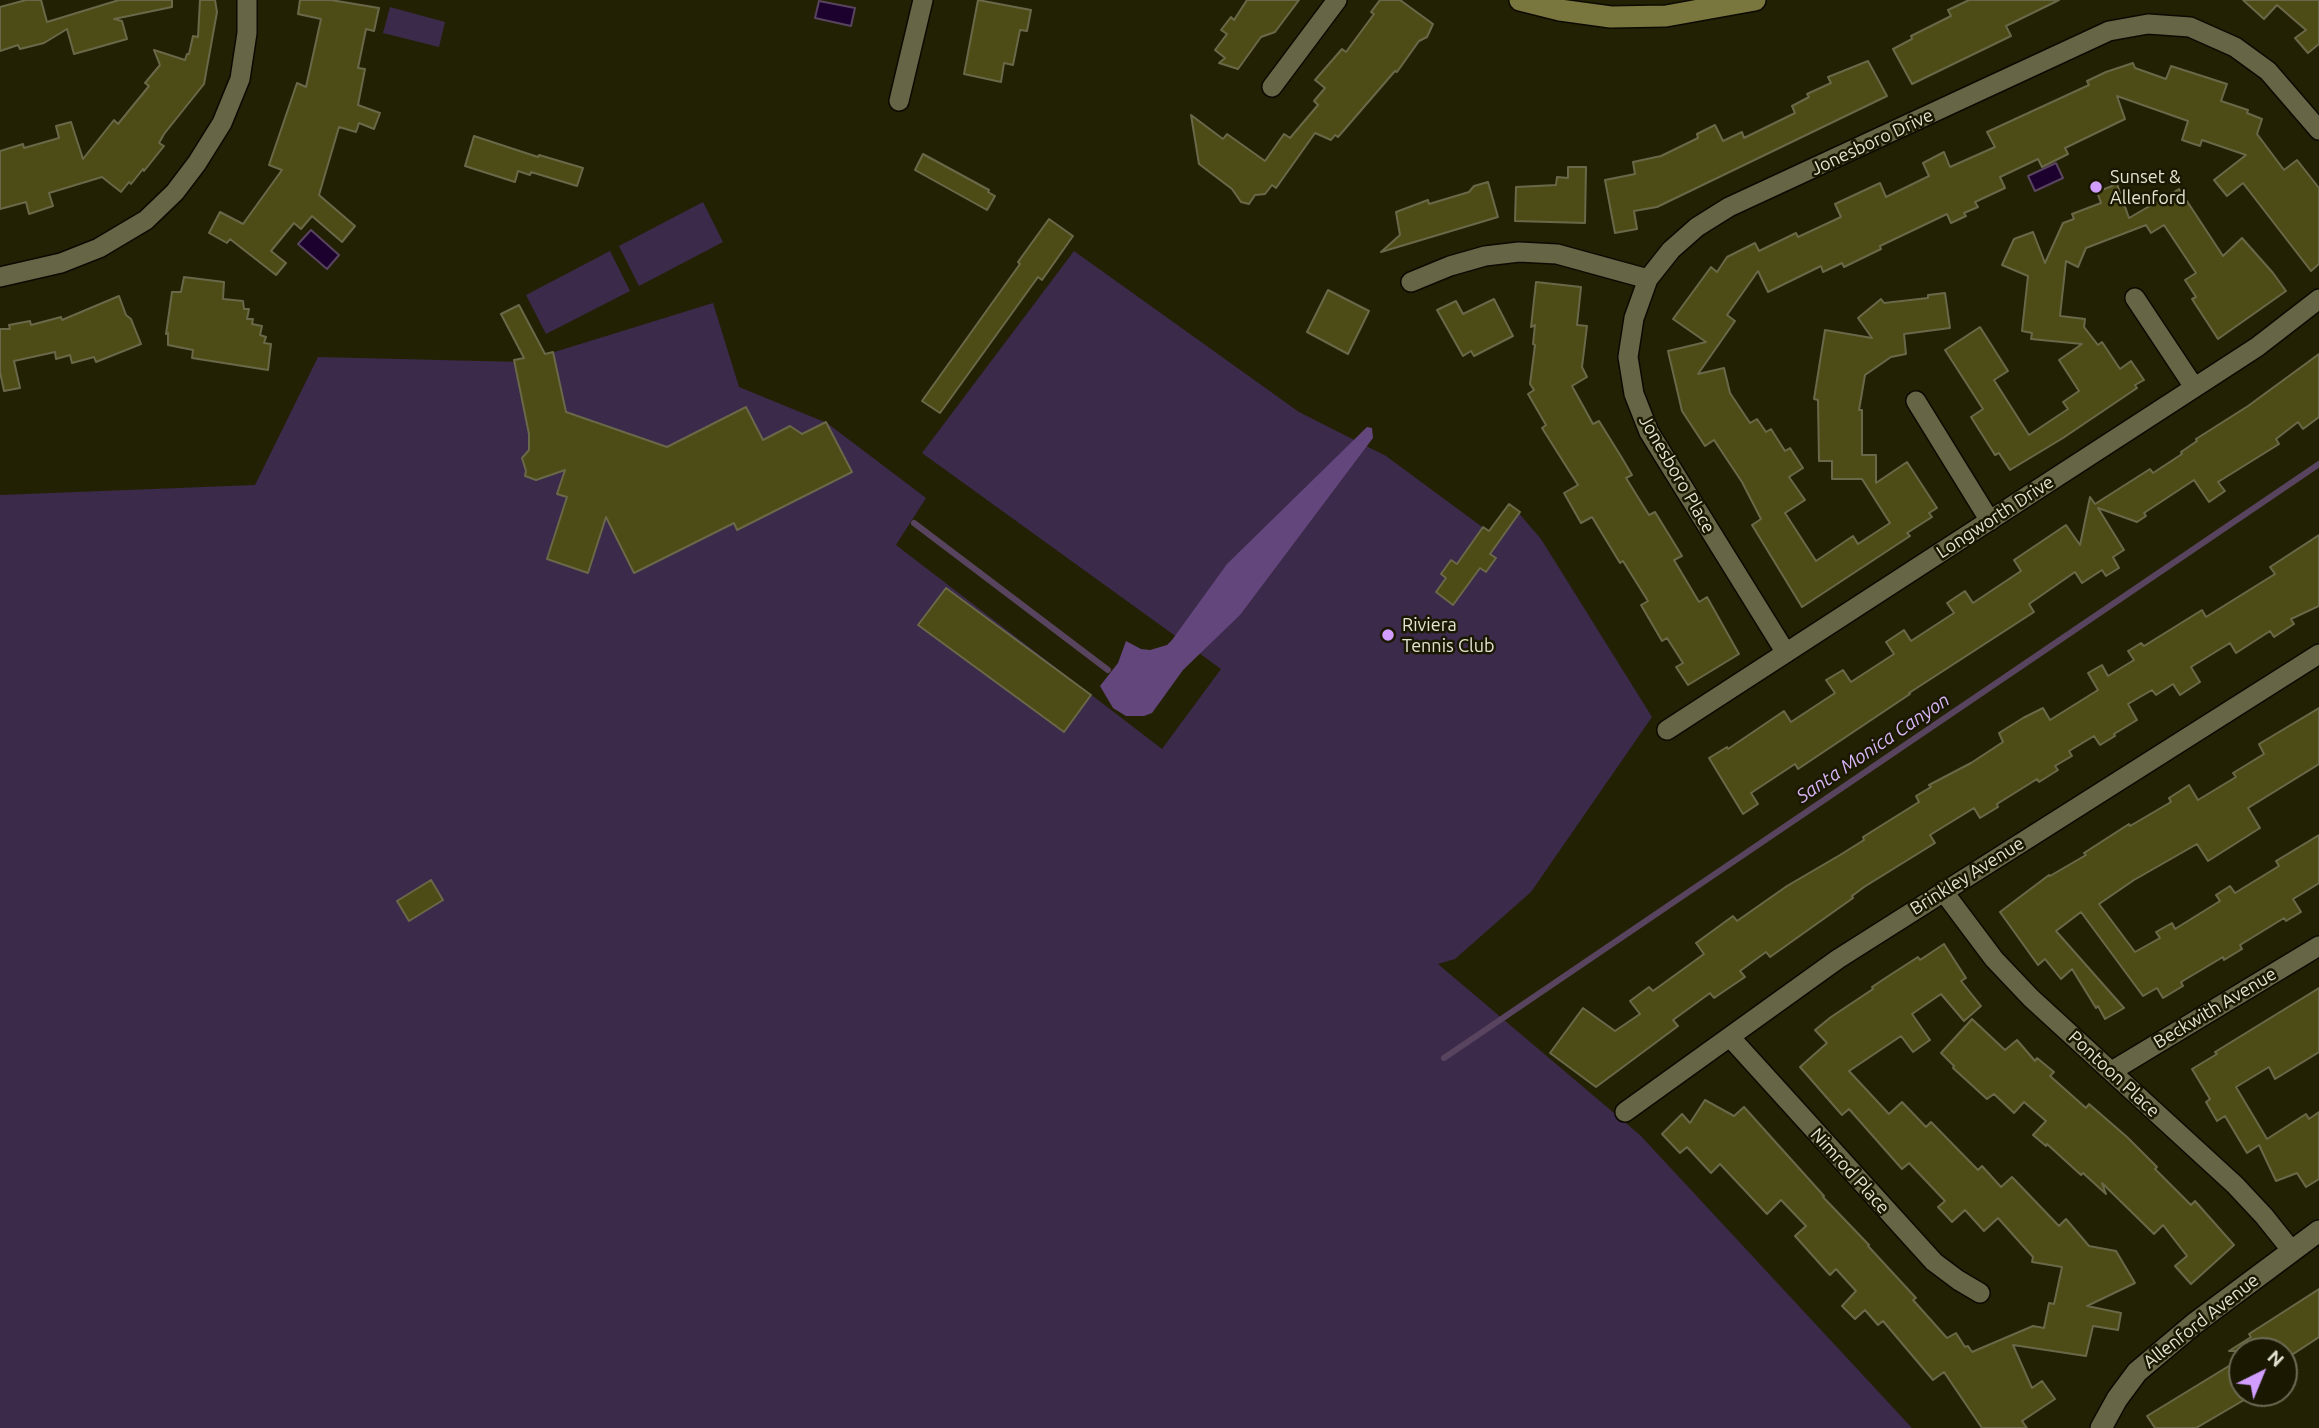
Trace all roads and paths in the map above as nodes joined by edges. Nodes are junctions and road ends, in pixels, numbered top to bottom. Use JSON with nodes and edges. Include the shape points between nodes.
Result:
{"nodes":[{"id":1,"x":247,"y":0,"type":"edge"},
{"id":2,"x":923,"y":0,"type":"edge"},
{"id":3,"x":1337,"y":0,"type":"edge"},
{"id":4,"x":1520,"y":0,"type":"edge"},
{"id":5,"x":1755,"y":0,"type":"edge"},
{"id":6,"x":1272,"y":87,"type":"dead end"},
{"id":7,"x":899,"y":101,"type":"dead end"},
{"id":8,"x":2319,"y":130,"type":"edge"},
{"id":9,"x":0,"y":277,"type":"edge"},
{"id":10,"x":1648,"y":279,"type":"junction"},
{"id":11,"x":1411,"y":282,"type":"dead end"},
{"id":12,"x":2136,"y":298,"type":"dead end"},
{"id":13,"x":2319,"y":299,"type":"edge"},
{"id":14,"x":2194,"y":387,"type":"junction"},
{"id":15,"x":1916,"y":401,"type":"dead end"},
{"id":16,"x":1990,"y":521,"type":"junction"},
{"id":17,"x":1786,"y":653,"type":"junction"},
{"id":18,"x":2319,"y":654,"type":"edge"},
{"id":19,"x":1667,"y":730,"type":"dead end"},
{"id":20,"x":1943,"y":891,"type":"junction"},
{"id":21,"x":2319,"y":946,"type":"edge"},
{"id":22,"x":1730,"y":1037,"type":"junction"},
{"id":23,"x":2112,"y":1071,"type":"junction"},
{"id":24,"x":1625,"y":1112,"type":"dead end"},
{"id":25,"x":2319,"y":1231,"type":"edge"},
{"id":26,"x":2292,"y":1251,"type":"junction"},
{"id":27,"x":1980,"y":1293,"type":"dead end"},
{"id":28,"x":2101,"y":1428,"type":"edge"}],
"edges":[{"from":1,"to":9,"type":"street","via":[[240,79],[222,123],[175,192],[146,220],[99,248],[61,263]]},
{"from":2,"to":7,"type":"street"},
{"from":3,"to":6,"type":"street"},
{"from":4,"to":5,"type":"main road","via":[[1611,17],[1666,16]]},
{"from":8,"to":10,"type":"street","name":"Jonesboro Drive","via":[[2268,71],[2235,47],[2190,27],[2148,24],[2109,32],[1729,208],[1697,227]]},
{"from":10,"to":11,"type":"street","via":[[1557,254],[1519,252],[1485,256]]},
{"from":10,"to":17,"type":"street","name":"Jonesboro Place","via":[[1634,318],[1629,357],[1634,394],[1649,432]]},
{"from":12,"to":14,"type":"street"},
{"from":13,"to":14,"type":"street","name":"Longworth Drive","via":[[2257,347]]},
{"from":14,"to":16,"type":"street","name":"Longworth Drive"},
{"from":15,"to":16,"type":"street"},
{"from":16,"to":17,"type":"street","name":"Longworth Drive"},
{"from":17,"to":19,"type":"street","name":"Longworth Drive"},
{"from":18,"to":20,"type":"street","name":"Brinkley Avenue"},
{"from":20,"to":22,"type":"street","name":"Brinkley Avenue"},
{"from":20,"to":23,"type":"street","name":"Pontoon Place","via":[[1994,959]]},
{"from":21,"to":23,"type":"street","name":"Beckwith Avenue"},
{"from":22,"to":24,"type":"street","name":"Brinkley Avenue"},
{"from":22,"to":27,"type":"street","name":"Nimrod Place","via":[[1934,1262]]},
{"from":23,"to":26,"type":"street","name":"Pontoon Place","via":[[2235,1185]]},
{"from":25,"to":26,"type":"street","name":"Allenford Avenue"},
{"from":26,"to":28,"type":"street","name":"Allenford Avenue","via":[[2137,1372]]}]}
